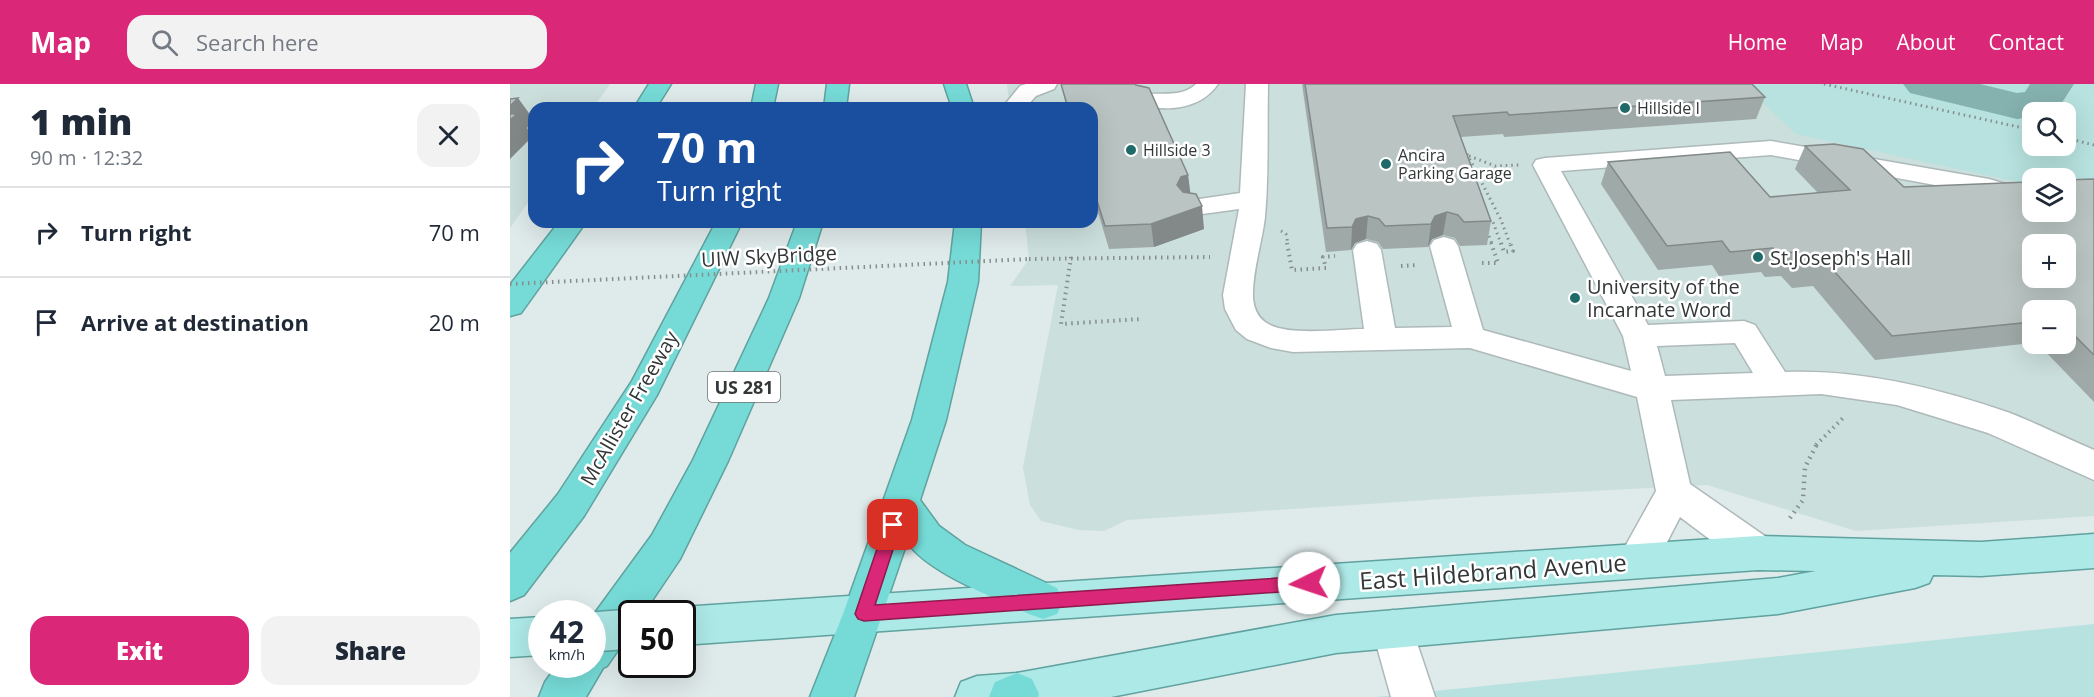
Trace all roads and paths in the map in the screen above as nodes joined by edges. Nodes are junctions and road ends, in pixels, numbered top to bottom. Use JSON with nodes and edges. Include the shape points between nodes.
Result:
{"nodes":[{"id":1,"x":660,"y":84,"type":"edge"},
{"id":2,"x":767,"y":84,"type":"edge"},
{"id":3,"x":838,"y":84,"type":"edge"},
{"id":4,"x":955,"y":84,"type":"edge"},
{"id":5,"x":1046,"y":84,"type":"edge"},
{"id":6,"x":1207,"y":84,"type":"edge"},
{"id":7,"x":1257,"y":84,"type":"edge"},
{"id":8,"x":1824,"y":84,"type":"edge"},
{"id":9,"x":1148,"y":100,"type":"edge"},
{"id":10,"x":649,"y":102,"type":"edge"},
{"id":11,"x":763,"y":102,"type":"edge"},
{"id":12,"x":836,"y":102,"type":"edge"},
{"id":13,"x":961,"y":102,"type":"edge"},
{"id":14,"x":1018,"y":102,"type":"edge"},
{"id":15,"x":2022,"y":128,"type":"edge"},
{"id":16,"x":2076,"y":140,"type":"edge"},
{"id":17,"x":2094,"y":145,"type":"edge"},
{"id":18,"x":1467,"y":154,"type":"junction"},
{"id":19,"x":1460,"y":155,"type":"edge"},
{"id":20,"x":1523,"y":165,"type":"dead end"},
{"id":21,"x":2022,"y":197,"type":"edge"},
{"id":22,"x":1251,"y":199,"type":"junction"},
{"id":23,"x":1195,"y":207,"type":"edge"},
{"id":24,"x":568,"y":228,"type":"edge"},
{"id":25,"x":726,"y":228,"type":"edge"},
{"id":26,"x":808,"y":228,"type":"edge"},
{"id":27,"x":968,"y":228,"type":"edge"},
{"id":28,"x":1250,"y":228,"type":"junction"},
{"id":29,"x":1447,"y":255,"type":"junction"},
{"id":30,"x":1071,"y":257,"type":"dead end"},
{"id":31,"x":1368,"y":258,"type":"junction"},
{"id":32,"x":1029,"y":259,"type":"dead end"},
{"id":33,"x":510,"y":284,"type":"edge"},
{"id":34,"x":510,"y":306,"type":"edge"},
{"id":35,"x":1141,"y":319,"type":"dead end"},
{"id":36,"x":1639,"y":336,"type":"junction"},
{"id":37,"x":1470,"y":337,"type":"junction"},
{"id":38,"x":1381,"y":339,"type":"junction"},
{"id":39,"x":1776,"y":384,"type":"junction"},
{"id":40,"x":1652,"y":389,"type":"junction"},
{"id":41,"x":1897,"y":393,"type":"junction"},
{"id":42,"x":2094,"y":466,"type":"edge"},
{"id":43,"x":1674,"y":492,"type":"junction"},
{"id":44,"x":901,"y":503,"type":"junction"},
{"id":45,"x":1788,"y":519,"type":"dead end"},
{"id":46,"x":2094,"y":551,"type":"edge"},
{"id":47,"x":1758,"y":553,"type":"junction"},
{"id":48,"x":1981,"y":559,"type":"junction"},
{"id":49,"x":1637,"y":561,"type":"junction"},
{"id":50,"x":510,"y":583,"type":"edge"},
{"id":51,"x":1043,"y":601,"type":"junction"},
{"id":52,"x":864,"y":614,"type":"junction"},
{"id":53,"x":696,"y":625,"type":"edge"},
{"id":54,"x":1393,"y":629,"type":"junction"},
{"id":55,"x":606,"y":632,"type":"edge"},
{"id":56,"x":528,"y":637,"type":"edge"},
{"id":57,"x":510,"y":638,"type":"edge"},
{"id":58,"x":574,"y":678,"type":"edge"},
{"id":59,"x":1002,"y":696,"type":"edge"},
{"id":60,"x":561,"y":697,"type":"edge"},
{"id":61,"x":832,"y":697,"type":"edge"},
{"id":62,"x":1413,"y":697,"type":"edge"}],
"edges":[{"from":1,"to":10,"type":"highway"},
{"from":2,"to":11,"type":"highway"},
{"from":3,"to":12,"type":"highway"},
{"from":4,"to":13,"type":"highway"},
{"from":5,"to":14,"type":"lane","via":[[1028,91]]},
{"from":6,"to":9,"type":"lane","via":[[1201,94],[1189,99]]},
{"from":7,"to":22,"type":"lane"},
{"from":8,"to":15,"type":"path"},
{"from":16,"to":17,"type":"path"},
{"from":18,"to":19,"type":"path"},
{"from":18,"to":20,"type":"path","via":[[1502,168]]},
{"from":18,"to":29,"type":"path","via":[[1501,220],[1512,251],[1504,252],[1493,222],[1484,223],[1498,263]]},
{"from":21,"to":36,"type":"lane","via":[[1989,187],[1771,148],[1545,165]]},
{"from":22,"to":23,"type":"lane"},
{"from":22,"to":28,"type":"lane"},
{"from":24,"to":34,"type":"highway"},
{"from":25,"to":50,"type":"highway","name":"McAllister Freeway","via":[[645,387],[571,506]]},
{"from":26,"to":55,"type":"highway","number":"US 281","via":[[784,298],[710,461],[666,547]]},
{"from":27,"to":44,"type":"highway","via":[[963,282],[929,420]]},
{"from":28,"to":31,"type":"path","via":[[1273,227],[1286,234],[1292,270],[1326,268],[1323,257],[1342,255],[1349,259],[1351,267]]},
{"from":28,"to":38,"type":"lane","via":[[1238,302],[1252,329],[1267,337],[1293,341]]},
{"from":29,"to":31,"type":"path"},
{"from":29,"to":37,"type":"lane"},
{"from":30,"to":35,"type":"path","via":[[1061,324]]},
{"from":31,"to":38,"type":"lane"},
{"from":32,"to":33,"type":"path","name":"UIW SkyBridge","bridge":true},
{"from":36,"to":39,"type":"lane","via":[[1744,332]]},
{"from":36,"to":40,"type":"lane"},
{"from":37,"to":38,"type":"lane"},
{"from":37,"to":40,"type":"lane"},
{"from":39,"to":40,"type":"lane"},
{"from":39,"to":41,"type":"lane","via":[[1821,382]]},
{"from":40,"to":43,"type":"lane"},
{"from":41,"to":42,"type":"lane","via":[[1999,423]]},
{"from":41,"to":45,"type":"path","via":[[1848,414],[1827,430],[1805,467],[1801,509]]},
{"from":43,"to":47,"type":"lane"},
{"from":43,"to":49,"type":"lane"},
{"from":44,"to":51,"type":"highway","via":[[925,537],[951,557]]},
{"from":44,"to":52,"type":"highway"},
{"from":46,"to":48,"type":"main road","name":"East Hildebrand Avenue"},
{"from":47,"to":48,"type":"main road","name":"East Hildebrand Avenue"},
{"from":47,"to":49,"type":"main road","name":"East Hildebrand Avenue"},
{"from":48,"to":54,"type":"main road","name":"East Hildebrand Avenue","via":[[1778,596]]},
{"from":49,"to":51,"type":"main road","name":"East Hildebrand Avenue"},
{"from":51,"to":52,"type":"main road","name":"East Hildebrand Avenue"},
{"from":52,"to":53,"type":"main road","name":"East Hildebrand Avenue"},
{"from":52,"to":61,"type":"highway"},
{"from":54,"to":59,"type":"main road","name":"East Hildebrand Avenue","via":[[1336,634]]},
{"from":54,"to":62,"type":"lane"},
{"from":56,"to":57,"type":"main road"},
{"from":58,"to":60,"type":"highway"}]}
